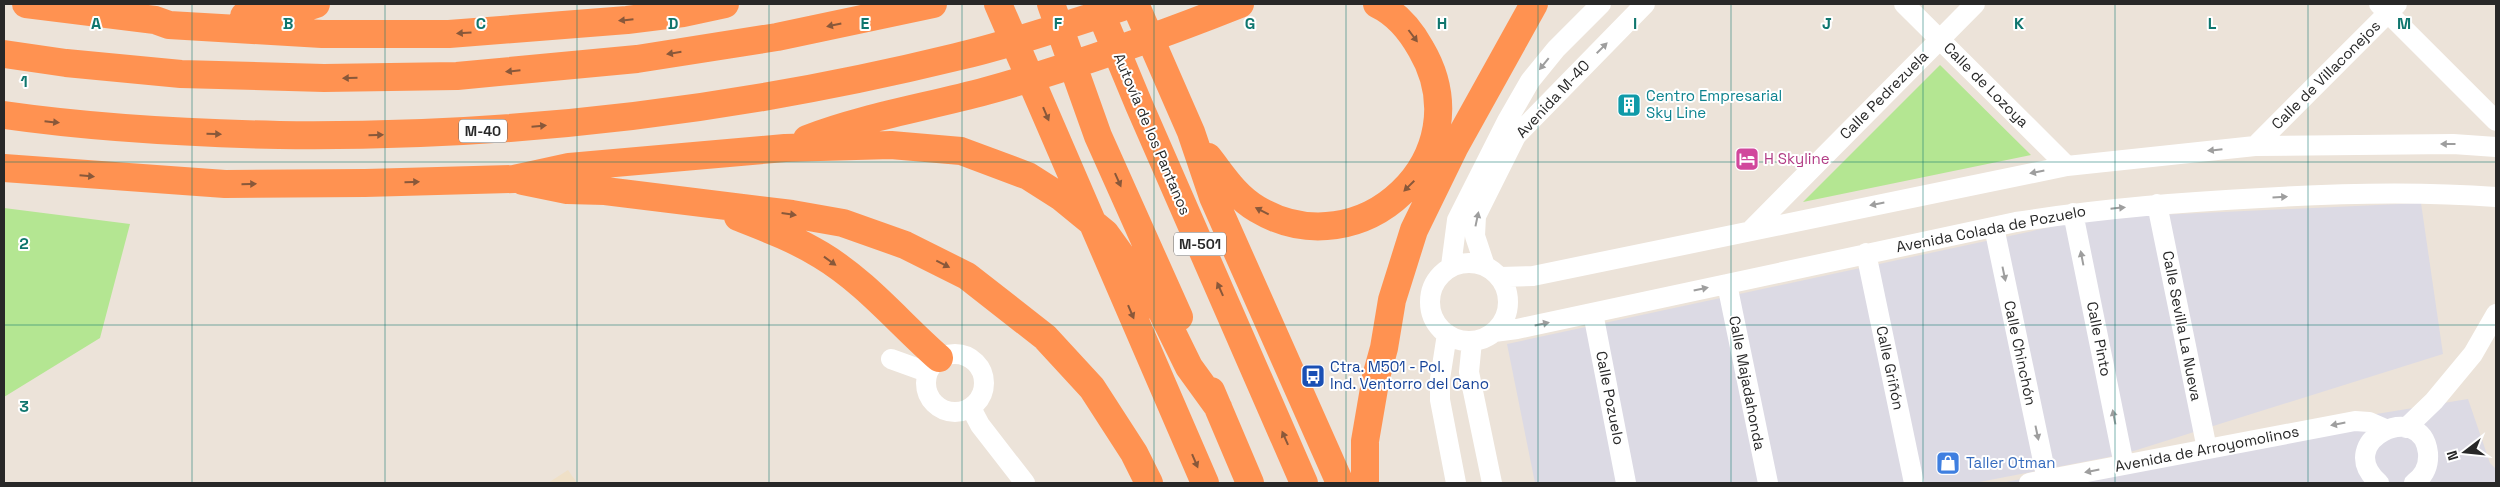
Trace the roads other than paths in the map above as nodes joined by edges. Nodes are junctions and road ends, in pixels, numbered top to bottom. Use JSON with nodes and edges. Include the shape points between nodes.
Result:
{"nodes":[{"id":1,"x":26,"y":4,"type":"edge"},
{"id":2,"x":316,"y":4,"type":"edge"},
{"id":3,"x":726,"y":4,"type":"edge"},
{"id":4,"x":933,"y":4,"type":"edge"},
{"id":5,"x":1040,"y":4,"type":"edge"},
{"id":6,"x":1052,"y":4,"type":"edge"},
{"id":7,"x":1097,"y":4,"type":"edge"},
{"id":8,"x":1133,"y":4,"type":"edge"},
{"id":9,"x":1240,"y":4,"type":"edge"},
{"id":10,"x":1377,"y":4,"type":"edge"},
{"id":11,"x":1534,"y":4,"type":"edge"},
{"id":12,"x":1601,"y":4,"type":"edge"},
{"id":13,"x":1645,"y":4,"type":"edge"},
{"id":14,"x":1904,"y":4,"type":"edge"},
{"id":15,"x":1974,"y":4,"type":"edge"},
{"id":16,"x":2388,"y":7,"type":"edge"},
{"id":17,"x":1000,"y":10,"type":"edge"},
{"id":18,"x":155,"y":20,"type":"junction"},
{"id":19,"x":1940,"y":39,"type":"junction"},
{"id":20,"x":4,"y":54,"type":"edge"},
{"id":21,"x":4,"y":115,"type":"edge"},
{"id":22,"x":2496,"y":121,"type":"edge"},
{"id":23,"x":1190,"y":132,"type":"junction"},
{"id":24,"x":1098,"y":136,"type":"junction"},
{"id":25,"x":2255,"y":146,"type":"junction"},
{"id":26,"x":2496,"y":147,"type":"edge"},
{"id":27,"x":785,"y":148,"type":"junction"},
{"id":28,"x":2067,"y":166,"type":"junction"},
{"id":29,"x":4,"y":168,"type":"edge"},
{"id":30,"x":514,"y":180,"type":"junction"},
{"id":31,"x":2496,"y":197,"type":"edge"},
{"id":32,"x":706,"y":204,"type":"junction"},
{"id":33,"x":2157,"y":204,"type":"junction"},
{"id":34,"x":2073,"y":213,"type":"junction"},
{"id":35,"x":1994,"y":226,"type":"junction"},
{"id":36,"x":1750,"y":230,"type":"junction"},
{"id":37,"x":1866,"y":253,"type":"junction"},
{"id":38,"x":1451,"y":266,"type":"junction"},
{"id":39,"x":1492,"y":271,"type":"junction"},
{"id":40,"x":1727,"y":284,"type":"junction"},
{"id":41,"x":1593,"y":313,"type":"junction"},
{"id":42,"x":2496,"y":314,"type":"edge"},
{"id":43,"x":1494,"y":332,"type":"junction"},
{"id":44,"x":1446,"y":334,"type":"junction"},
{"id":45,"x":1472,"y":341,"type":"junction"},
{"id":46,"x":1384,"y":348,"type":"junction"},
{"id":47,"x":891,"y":360,"type":"dead end"},
{"id":48,"x":933,"y":365,"type":"junction"},
{"id":49,"x":1218,"y":407,"type":"junction"},
{"id":50,"x":971,"y":408,"type":"junction"},
{"id":51,"x":2406,"y":428,"type":"junction"},
{"id":52,"x":2385,"y":429,"type":"junction"},
{"id":53,"x":2207,"y":449,"type":"junction"},
{"id":54,"x":1134,"y":453,"type":"junction"},
{"id":55,"x":2124,"y":465,"type":"junction"},
{"id":56,"x":2038,"y":482,"type":"edge"},
{"id":57,"x":1025,"y":483,"type":"edge"},
{"id":58,"x":1143,"y":483,"type":"edge"},
{"id":59,"x":1150,"y":483,"type":"edge"},
{"id":60,"x":1204,"y":483,"type":"edge"},
{"id":61,"x":1250,"y":483,"type":"edge"},
{"id":62,"x":1304,"y":483,"type":"edge"},
{"id":63,"x":1340,"y":483,"type":"edge"},
{"id":64,"x":1365,"y":483,"type":"edge"},
{"id":65,"x":1384,"y":483,"type":"edge"},
{"id":66,"x":1456,"y":483,"type":"edge"},
{"id":67,"x":1492,"y":483,"type":"edge"},
{"id":68,"x":1626,"y":483,"type":"edge"},
{"id":69,"x":1768,"y":483,"type":"edge"},
{"id":70,"x":1914,"y":483,"type":"edge"},
{"id":71,"x":2379,"y":483,"type":"edge"},
{"id":72,"x":2414,"y":483,"type":"edge"}],
"edges":[{"from":1,"to":18,"type":"highway"},
{"from":2,"to":18,"type":"highway","via":[[298,10],[253,16],[194,16],[170,12]]},
{"from":3,"to":18,"type":"highway","one_way":true,"via":[[626,20],[449,34],[322,34],[169,25]]},
{"from":4,"to":20,"type":"highway","one_way":true,"via":[[777,37],[637,59],[457,76],[324,78],[181,74]]},
{"from":5,"to":24,"type":"highway"},
{"from":6,"to":24,"type":"highway","number":"M-501"},
{"from":62,"to":7,"type":"highway","name":"Autovía de los Pantanos","number":"M-501","one_way":true},
{"from":21,"to":8,"type":"highway","number":"M-40","one_way":true,"via":[[49,122],[187,133],[324,136],[464,133],[648,116],[786,95],[957,57]]},
{"from":8,"to":23,"type":"highway"},
{"from":9,"to":27,"type":"highway","via":[[1108,53],[939,104],[830,130]]},
{"from":10,"to":23,"type":"highway","one_way":true,"via":[[1389,10],[1414,36],[1430,63],[1438,99],[1430,154],[1414,182],[1390,204],[1359,221],[1320,226],[1285,222],[1257,209],[1233,191]]},
{"from":11,"to":46,"type":"highway","via":[[1454,148],[1414,230],[1392,300]]},
{"from":12,"to":38,"type":"street","name":"Avenida M-40","one_way":true,"via":[[1545,62],[1506,121],[1457,220]]},
{"from":39,"to":13,"type":"street","name":"Avenida M-40","one_way":true,"via":[[1475,236],[1476,216],[1516,136]]},
{"from":14,"to":19,"type":"street","name":"Calle de Lozoya"},
{"from":15,"to":19,"type":"street","name":"Calle Pedrezuela"},
{"from":16,"to":22,"type":"street"},
{"from":16,"to":25,"type":"street","name":"Calle de Villaconejos"},
{"from":17,"to":60,"type":"highway","one_way":true},
{"from":19,"to":28,"type":"street","name":"Calle de Lozoya"},
{"from":19,"to":36,"type":"street","name":"Calle Pedrezuela"},
{"from":23,"to":63,"type":"highway","via":[[1213,196]]},
{"from":24,"to":49,"type":"highway","number":"M-501","one_way":true},
{"from":26,"to":25,"type":"street","one_way":true,"via":[[2453,144]]},
{"from":25,"to":28,"type":"street","one_way":true},
{"from":27,"to":30,"type":"highway","via":[[569,167]]},
{"from":27,"to":49,"type":"highway","via":[[891,145],[961,151],[1028,176],[1061,197],[1105,233],[1162,312],[1189,367]]},
{"from":28,"to":36,"type":"street","one_way":true},
{"from":29,"to":30,"type":"highway","one_way":true,"via":[[225,184]]},
{"from":30,"to":32,"type":"highway","via":[[566,190],[605,191]]},
{"from":33,"to":31,"type":"street","name":"Avenida Colada de Pozuelo","one_way":true,"via":[[2319,194]]},
{"from":32,"to":48,"type":"highway","one_way":true,"via":[[822,255],[859,283]]},
{"from":32,"to":54,"type":"highway","one_way":true,"via":[[843,223],[905,245],[967,276],[1045,337],[1092,388]]},
{"from":34,"to":33,"type":"street","name":"Avenida Colada de Pozuelo","one_way":true},
{"from":33,"to":53,"type":"street","name":"Calle Sevilla La Nueva"},
{"from":34,"to":35,"type":"street","name":"Avenida Colada de Pozuelo"},
{"from":55,"to":34,"type":"street","name":"Calle Pinto","one_way":true},
{"from":35,"to":37,"type":"street","name":"Avenida Colada de Pozuelo"},
{"from":35,"to":56,"type":"street","name":"Calle Chinchón","one_way":true},
{"from":36,"to":39,"type":"street","via":[[1533,276]]},
{"from":37,"to":40,"type":"street","name":"Avenida Colada de Pozuelo"},
{"from":37,"to":70,"type":"street","name":"Calle Griñón"},
{"from":38,"to":39,"type":"street","via":[[1468,262]]},
{"from":38,"to":44,"type":"street","via":[[1436,280],[1430,299],[1434,318]]},
{"from":39,"to":43,"type":"street","via":[[1508,296],[1506,315]]},
{"from":41,"to":40,"type":"street","name":"Avenida Colada de Pozuelo","one_way":true},
{"from":40,"to":69,"type":"street","name":"Calle Majadahonda"},
{"from":43,"to":41,"type":"street","name":"Avenida Colada de Pozuelo","one_way":true},
{"from":41,"to":68,"type":"street","name":"Calle Pozuelo"},
{"from":42,"to":51,"type":"street","via":[[2473,354],[2434,401]]},
{"from":43,"to":45,"type":"street"},
{"from":44,"to":45,"type":"street"},
{"from":44,"to":66,"type":"street","via":[[1440,400]]},
{"from":45,"to":67,"type":"street","via":[[1469,372]]},
{"from":46,"to":64,"type":"highway","via":[[1366,441]]},
{"from":46,"to":65,"type":"highway"},
{"from":47,"to":48,"type":"street"},
{"from":48,"to":50,"type":"street","via":[[925,383],[934,404],[944,410],[958,412]]},
{"from":48,"to":50,"type":"street","via":[[953,353],[968,356],[980,367],[984,381],[982,396]]},
{"from":49,"to":61,"type":"highway","number":"M-501"},
{"from":50,"to":57,"type":"street","via":[[980,425]]},
{"from":51,"to":52,"type":"street"},
{"from":51,"to":72,"type":"street","via":[[2416,432],[2427,450],[2425,471]]},
{"from":52,"to":53,"type":"street","name":"Avenida de Arroyomolinos","one_way":true,"via":[[2369,422],[2355,421]]},
{"from":52,"to":71,"type":"street","via":[[2371,441],[2366,459],[2372,476]]},
{"from":53,"to":55,"type":"street","name":"Avenida de Arroyomolinos"},
{"from":54,"to":58,"type":"highway"},
{"from":54,"to":59,"type":"highway"},
{"from":55,"to":56,"type":"street","name":"Avenida de Arroyomolinos","one_way":true}]}
